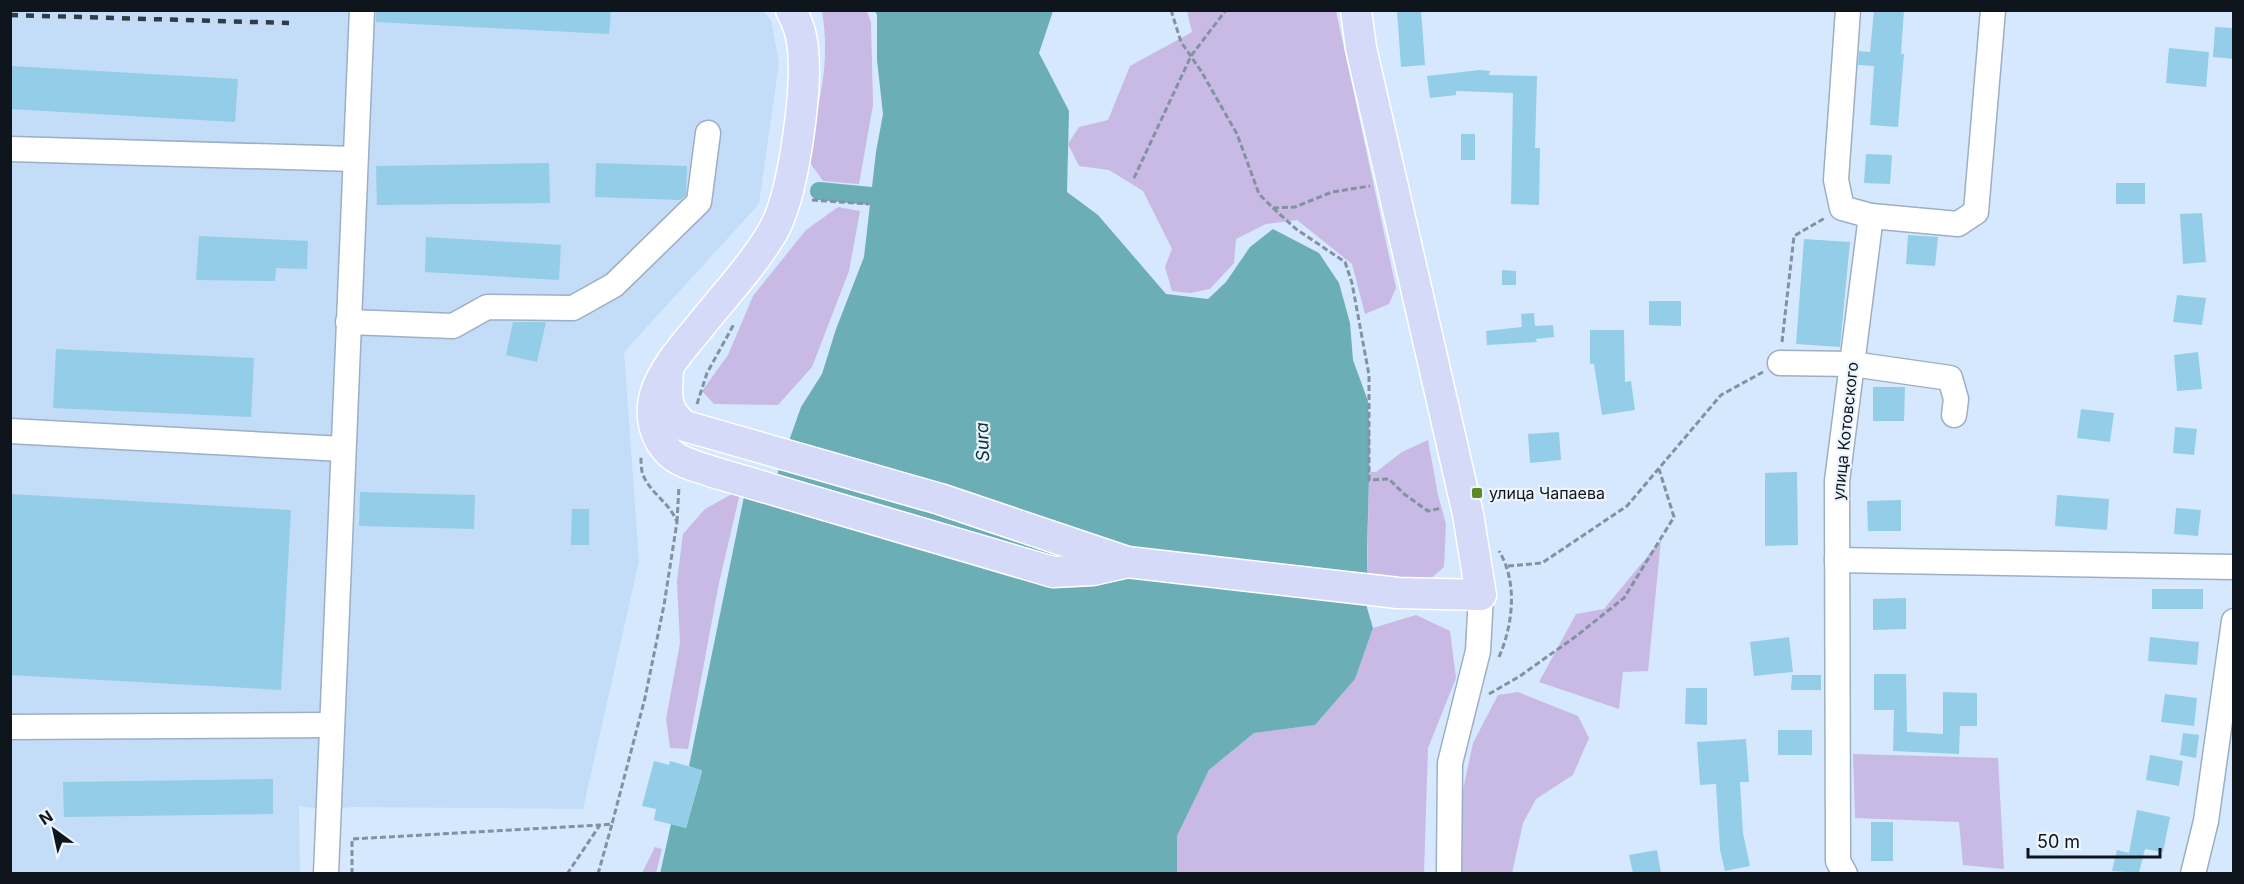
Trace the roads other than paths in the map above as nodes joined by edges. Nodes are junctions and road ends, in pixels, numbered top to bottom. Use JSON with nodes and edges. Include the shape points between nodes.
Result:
{"nodes":[{"id":1,"x":362,"y":10,"type":"edge"},
{"id":2,"x":791,"y":10,"type":"edge"},
{"id":3,"x":1356,"y":10,"type":"edge"},
{"id":4,"x":1848,"y":10,"type":"edge"},
{"id":5,"x":1993,"y":10,"type":"edge"},
{"id":6,"x":708,"y":133,"type":"dead end"},
{"id":7,"x":10,"y":149,"type":"edge"},
{"id":8,"x":355,"y":159,"type":"junction"},
{"id":9,"x":1871,"y":216,"type":"junction"},
{"id":10,"x":348,"y":322,"type":"junction"},
{"id":11,"x":1780,"y":363,"type":"road end"},
{"id":12,"x":1852,"y":364,"type":"junction"},
{"id":13,"x":668,"y":369,"type":"junction"},
{"id":14,"x":1954,"y":416,"type":"dead end"},
{"id":15,"x":10,"y":431,"type":"edge"},
{"id":16,"x":343,"y":449,"type":"junction"},
{"id":17,"x":1838,"y":561,"type":"junction"},
{"id":18,"x":1127,"y":562,"type":"junction"},
{"id":19,"x":2234,"y":567,"type":"edge"},
{"id":20,"x":1481,"y":595,"type":"junction"},
{"id":21,"x":2234,"y":621,"type":"edge"},
{"id":22,"x":332,"y":725,"type":"junction"},
{"id":23,"x":10,"y":727,"type":"edge"},
{"id":24,"x":1836,"y":869,"type":"edge"},
{"id":25,"x":326,"y":873,"type":"edge"},
{"id":26,"x":1449,"y":873,"type":"edge"},
{"id":27,"x":2193,"y":873,"type":"edge"}],
"edges":[{"from":1,"to":8,"type":"street"},
{"from":2,"to":13,"type":"main road","via":[[798,23],[804,72],[798,133],[781,213],[774,231],[753,260]]},
{"from":3,"to":20,"type":"main road","via":[[1361,48],[1468,514]]},
{"from":4,"to":9,"type":"street","via":[[1836,180],[1842,208]]},
{"from":5,"to":9,"type":"street","via":[[1976,212],[1958,224]]},
{"from":6,"to":10,"type":"street","via":[[699,202],[614,285],[573,308],[486,307],[453,327]]},
{"from":7,"to":8,"type":"street"},
{"from":8,"to":10,"type":"street"},
{"from":9,"to":12,"type":"street","name":"улица Котовского"},
{"from":10,"to":16,"type":"street"},
{"from":11,"to":12,"type":"street"},
{"from":12,"to":14,"type":"street","via":[[1950,378],[1956,399]]},
{"from":12,"to":17,"type":"street","name":"улица Котовского","via":[[1838,481]]},
{"from":13,"to":18,"type":"main road","via":[[670,411],[685,426],[940,499]]},
{"from":13,"to":18,"type":"main road","via":[[654,397],[653,415],[655,431],[676,457],[1053,572],[1093,570]]},
{"from":15,"to":16,"type":"street"},
{"from":16,"to":22,"type":"street"},
{"from":17,"to":19,"type":"street"},
{"from":17,"to":24,"type":"street","name":"улица Котовского"},
{"from":18,"to":20,"type":"main road","via":[[1398,593]]},
{"from":20,"to":26,"type":"street","via":[[1478,651],[1450,764]]},
{"from":21,"to":27,"type":"street","via":[[2206,821]]},
{"from":22,"to":23,"type":"street"},
{"from":22,"to":25,"type":"street"}]}
